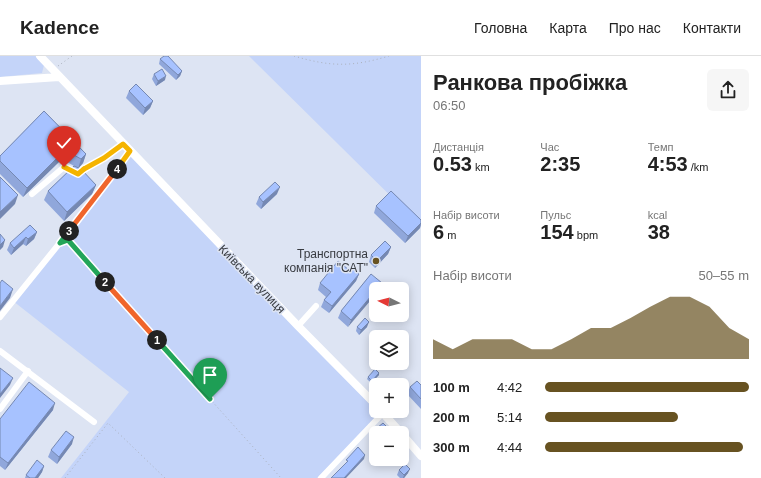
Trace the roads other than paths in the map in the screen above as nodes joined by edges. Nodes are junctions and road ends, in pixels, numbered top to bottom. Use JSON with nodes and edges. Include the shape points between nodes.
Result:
{"nodes":[{"id":1,"x":40,"y":56,"type":"edge"},
{"id":2,"x":59,"y":77,"type":"junction"},
{"id":3,"x":0,"y":81,"type":"edge"},
{"id":4,"x":123,"y":144,"type":"junction"},
{"id":5,"x":130,"y":151,"type":"junction"},
{"id":6,"x":32,"y":194,"type":"dead end"},
{"id":7,"x":316,"y":306,"type":"dead end"},
{"id":8,"x":0,"y":317,"type":"edge"},
{"id":9,"x":298,"y":326,"type":"junction"},
{"id":10,"x":0,"y":351,"type":"edge"},
{"id":11,"x":28,"y":371,"type":"junction"},
{"id":12,"x":369,"y":398,"type":"edge"},
{"id":13,"x":0,"y":409,"type":"edge"},
{"id":14,"x":376,"y":418,"type":"edge"},
{"id":15,"x":387,"y":418,"type":"edge"},
{"id":16,"x":94,"y":422,"type":"dead end"},
{"id":17,"x":394,"y":426,"type":"edge"},
{"id":18,"x":409,"y":443,"type":"edge"},
{"id":19,"x":421,"y":456,"type":"edge"},
{"id":20,"x":321,"y":478,"type":"edge"}],
"edges":[{"from":1,"to":2,"type":"main road","name":"Київська вулиця"},
{"from":2,"to":3,"type":"main road"},
{"from":2,"to":4,"type":"main road","name":"Київська вулиця"},
{"from":4,"to":5,"type":"main road","name":"Київська вулиця"},
{"from":4,"to":6,"type":"street","via":[[78,174],[64,167]]},
{"from":5,"to":8,"type":"street","via":[[92,203]]},
{"from":5,"to":9,"type":"main road","name":"Київська вулиця"},
{"from":7,"to":9,"type":"street"},
{"from":9,"to":12,"type":"main road","name":"Київська вулиця"},
{"from":10,"to":11,"type":"street"},
{"from":11,"to":13,"type":"street"},
{"from":11,"to":16,"type":"street"},
{"from":14,"to":20,"type":"street"},
{"from":15,"to":17,"type":"main road"},
{"from":18,"to":19,"type":"main road"}]}
